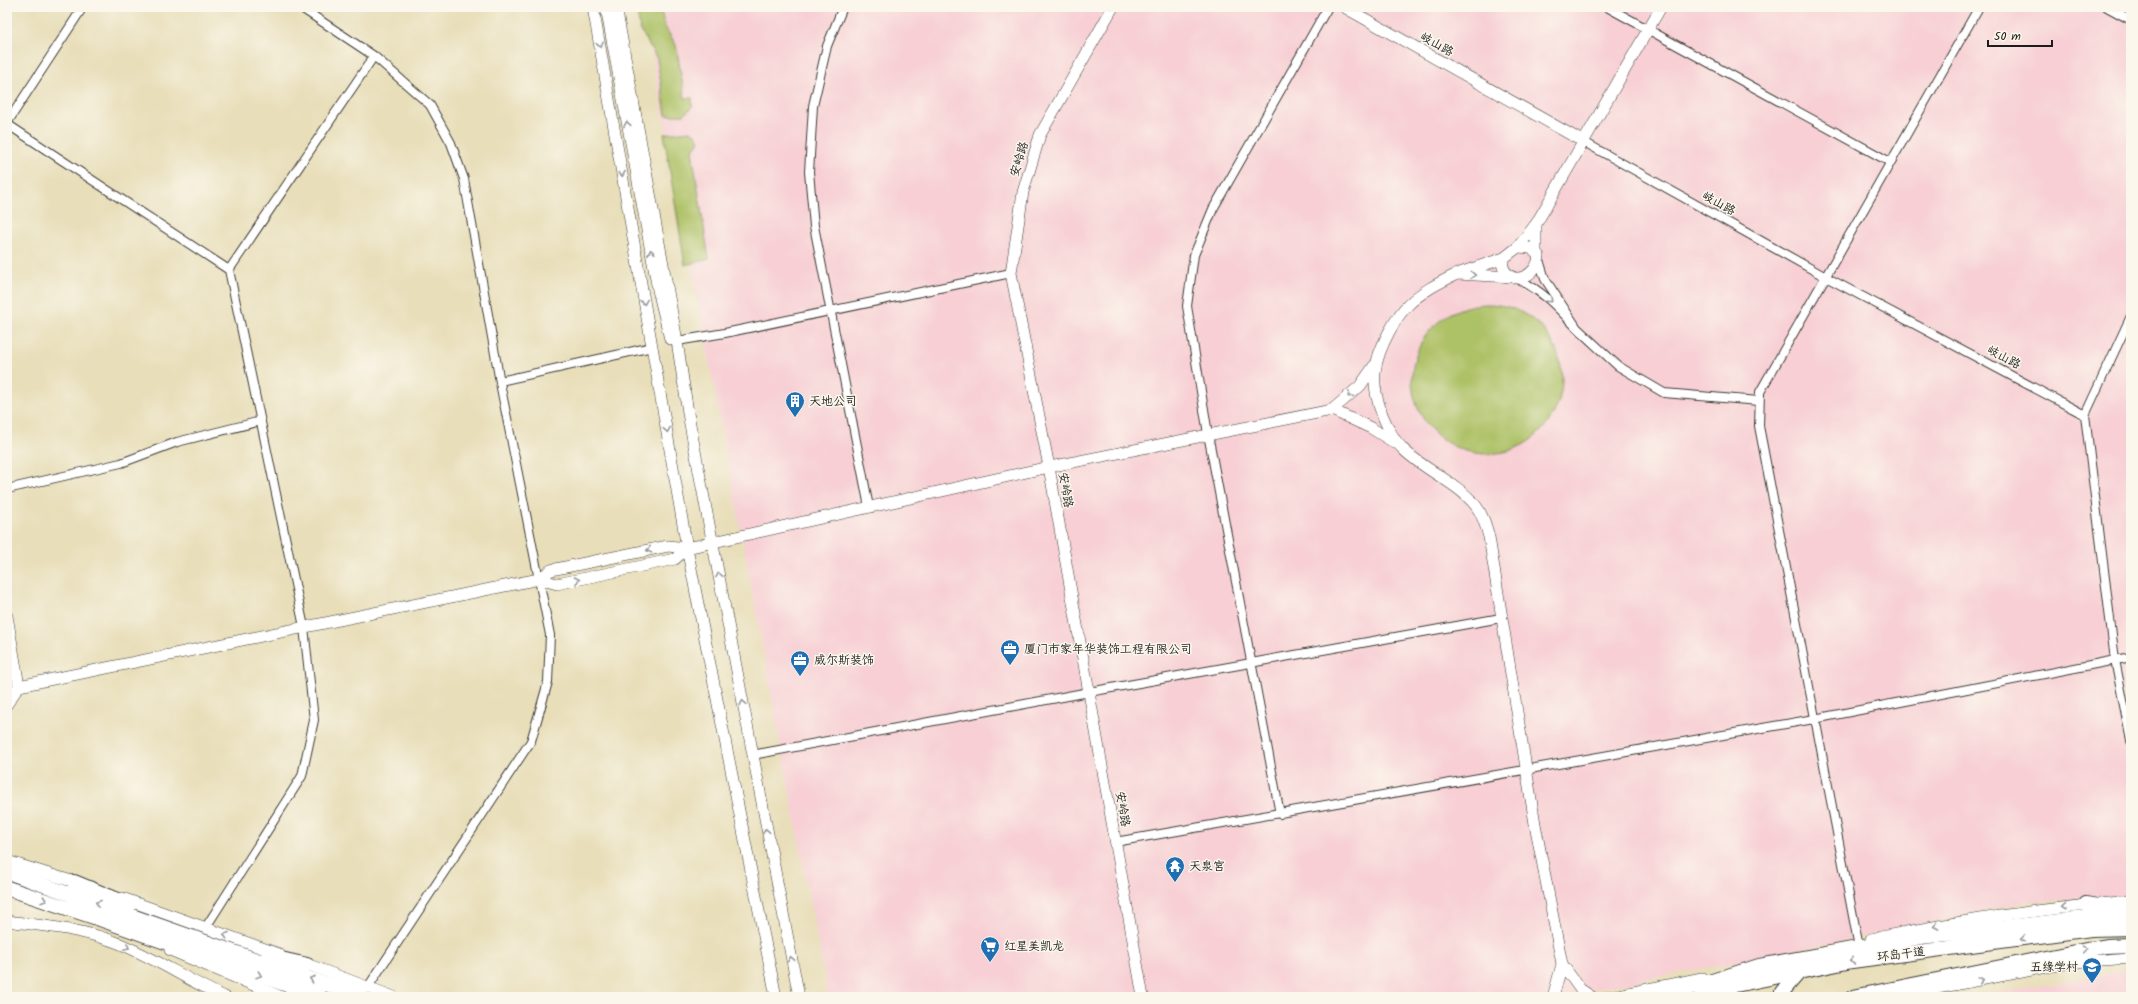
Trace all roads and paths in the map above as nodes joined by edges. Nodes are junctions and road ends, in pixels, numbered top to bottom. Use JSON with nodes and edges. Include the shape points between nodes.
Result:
{"nodes":[{"id":1,"x":84,"y":7,"type":"edge"},
{"id":2,"x":300,"y":7,"type":"edge"},
{"id":3,"x":593,"y":7,"type":"edge"},
{"id":4,"x":606,"y":7,"type":"edge"},
{"id":5,"x":616,"y":7,"type":"edge"},
{"id":6,"x":843,"y":7,"type":"edge"},
{"id":7,"x":1113,"y":7,"type":"edge"},
{"id":8,"x":1328,"y":7,"type":"edge"},
{"id":9,"x":1344,"y":7,"type":"edge"},
{"id":10,"x":1607,"y":7,"type":"edge"},
{"id":11,"x":1661,"y":7,"type":"edge"},
{"id":12,"x":1979,"y":7,"type":"edge"},
{"id":13,"x":2107,"y":7,"type":"edge"},
{"id":14,"x":2131,"y":20,"type":"edge"},
{"id":15,"x":1647,"y":29,"type":"junction"},
{"id":16,"x":374,"y":56,"type":"junction"},
{"id":17,"x":7,"y":123,"type":"edge"},
{"id":18,"x":1584,"y":142,"type":"junction"},
{"id":19,"x":1890,"y":162,"type":"junction"},
{"id":20,"x":1536,"y":224,"type":"junction"},
{"id":21,"x":1518,"y":247,"type":"junction"},
{"id":22,"x":1537,"y":256,"type":"junction"},
{"id":23,"x":1504,"y":258,"type":"junction"},
{"id":24,"x":229,"y":270,"type":"junction"},
{"id":25,"x":1010,"y":273,"type":"junction"},
{"id":26,"x":1456,"y":274,"type":"junction"},
{"id":27,"x":1824,"y":276,"type":"junction"},
{"id":28,"x":1515,"y":278,"type":"junction"},
{"id":29,"x":831,"y":311,"type":"junction"},
{"id":30,"x":2131,"y":316,"type":"edge"},
{"id":31,"x":1577,"y":328,"type":"junction"},
{"id":32,"x":677,"y":341,"type":"junction"},
{"id":33,"x":652,"y":347,"type":"junction"},
{"id":34,"x":1375,"y":365,"type":"junction"},
{"id":35,"x":500,"y":381,"type":"junction"},
{"id":36,"x":1759,"y":401,"type":"junction"},
{"id":37,"x":1332,"y":410,"type":"junction"},
{"id":38,"x":2085,"y":415,"type":"junction"},
{"id":39,"x":689,"y":419,"type":"junction"},
{"id":40,"x":261,"y":421,"type":"junction"},
{"id":41,"x":1208,"y":434,"type":"junction"},
{"id":42,"x":1400,"y":447,"type":"junction"},
{"id":43,"x":1049,"y":467,"type":"junction"},
{"id":44,"x":7,"y":489,"type":"edge"},
{"id":45,"x":869,"y":507,"type":"junction"},
{"id":46,"x":713,"y":542,"type":"junction"},
{"id":47,"x":687,"y":548,"type":"junction"},
{"id":48,"x":539,"y":579,"type":"junction"},
{"id":49,"x":7,"y":616,"type":"edge"},
{"id":50,"x":1501,"y":618,"type":"junction"},
{"id":51,"x":304,"y":627,"type":"junction"},
{"id":52,"x":2131,"y":657,"type":"edge"},
{"id":53,"x":2115,"y":660,"type":"junction"},
{"id":54,"x":1251,"y":663,"type":"junction"},
{"id":55,"x":19,"y":686,"type":"junction"},
{"id":56,"x":1089,"y":692,"type":"junction"},
{"id":57,"x":7,"y":704,"type":"edge"},
{"id":58,"x":1814,"y":719,"type":"junction"},
{"id":59,"x":2131,"y":741,"type":"edge"},
{"id":60,"x":752,"y":755,"type":"junction"},
{"id":61,"x":1527,"y":771,"type":"junction"},
{"id":62,"x":1280,"y":814,"type":"junction"},
{"id":63,"x":1115,"y":842,"type":"junction"},
{"id":64,"x":7,"y":861,"type":"edge"},
{"id":65,"x":7,"y":872,"type":"edge"},
{"id":66,"x":74,"y":882,"type":"junction"},
{"id":67,"x":7,"y":888,"type":"edge"},
{"id":68,"x":2131,"y":901,"type":"edge"},
{"id":69,"x":2086,"y":904,"type":"junction"},
{"id":70,"x":2131,"y":912,"type":"edge"},
{"id":71,"x":2131,"y":916,"type":"edge"},
{"id":72,"x":100,"y":919,"type":"junction"},
{"id":73,"x":7,"y":921,"type":"edge"},
{"id":74,"x":206,"y":927,"type":"junction"},
{"id":75,"x":2131,"y":928,"type":"edge"},
{"id":76,"x":197,"y":939,"type":"junction"},
{"id":77,"x":1858,"y":942,"type":"junction"},
{"id":78,"x":2131,"y":945,"type":"edge"},
{"id":79,"x":2131,"y":958,"type":"edge"},
{"id":80,"x":1562,"y":964,"type":"junction"},
{"id":81,"x":307,"y":965,"type":"junction"},
{"id":82,"x":1759,"y":966,"type":"junction"},
{"id":83,"x":1800,"y":971,"type":"junction"},
{"id":84,"x":1719,"y":988,"type":"junction"},
{"id":85,"x":365,"y":992,"type":"edge"},
{"id":86,"x":225,"y":997,"type":"edge"},
{"id":87,"x":282,"y":997,"type":"edge"},
{"id":88,"x":321,"y":997,"type":"edge"},
{"id":89,"x":394,"y":997,"type":"edge"},
{"id":90,"x":776,"y":997,"type":"edge"},
{"id":91,"x":799,"y":997,"type":"edge"},
{"id":92,"x":1143,"y":997,"type":"edge"},
{"id":93,"x":1553,"y":997,"type":"edge"},
{"id":94,"x":1592,"y":997,"type":"edge"},
{"id":95,"x":1609,"y":997,"type":"edge"},
{"id":96,"x":1662,"y":997,"type":"edge"},
{"id":97,"x":1674,"y":997,"type":"edge"},
{"id":98,"x":1737,"y":997,"type":"edge"},
{"id":99,"x":1784,"y":997,"type":"edge"},
{"id":100,"x":1853,"y":997,"type":"edge"},
{"id":101,"x":1902,"y":997,"type":"edge"}],
"edges":[{"from":1,"to":17,"type":"street"},
{"from":2,"to":16,"type":"street"},
{"from":3,"to":33,"type":"main road","one_way":true},
{"from":39,"to":4,"type":"main road","one_way":true,"via":[[658,290]]},
{"from":5,"to":32,"type":"main road"},
{"from":6,"to":29,"type":"street","via":[[827,46],[813,106],[809,172],[814,226]]},
{"from":7,"to":25,"type":"main road","name":"安岭路","via":[[1040,135],[1023,192]]},
{"from":8,"to":41,"type":"street","via":[[1213,209],[1194,255],[1187,306]]},
{"from":9,"to":18,"type":"main road","name":"岐山路"},
{"from":10,"to":15,"type":"street"},
{"from":11,"to":15,"type":"main road"},
{"from":12,"to":19,"type":"street"},
{"from":13,"to":14,"type":"street"},
{"from":15,"to":18,"type":"main road"},
{"from":15,"to":19,"type":"street"},
{"from":16,"to":24,"type":"street"},
{"from":16,"to":35,"type":"street","via":[[430,105],[451,143],[464,179]]},
{"from":17,"to":24,"type":"street"},
{"from":18,"to":20,"type":"main road"},
{"from":18,"to":27,"type":"street","name":"岐山路"},
{"from":19,"to":27,"type":"street"},
{"from":20,"to":21,"type":"main road"},
{"from":20,"to":22,"type":"main road"},
{"from":21,"to":22,"type":"main road","via":[[1531,248]]},
{"from":21,"to":23,"type":"main road"},
{"from":22,"to":28,"type":"main road","via":[[1528,276]]},
{"from":22,"to":31,"type":"street","via":[[1546,279]]},
{"from":23,"to":26,"type":"main road"},
{"from":23,"to":28,"type":"main road","via":[[1503,269]]},
{"from":24,"to":40,"type":"street"},
{"from":25,"to":29,"type":"street"},
{"from":25,"to":43,"type":"main road","name":"安岭路"},
{"from":26,"to":28,"type":"main road","one_way":true},
{"from":26,"to":34,"type":"main road","via":[[1424,291],[1406,306],[1394,323]]},
{"from":27,"to":36,"type":"street","via":[[1760,392]]},
{"from":27,"to":38,"type":"street","name":"岐山路"},
{"from":28,"to":31,"type":"street","one_way":true,"via":[[1536,288],[1551,300]]},
{"from":29,"to":32,"type":"street"},
{"from":29,"to":45,"type":"street"},
{"from":30,"to":38,"type":"street"},
{"from":31,"to":36,"type":"street","via":[[1618,366],[1664,393]]},
{"from":32,"to":39,"type":"main road"},
{"from":33,"to":35,"type":"street"},
{"from":33,"to":47,"type":"main road","one_way":true},
{"from":34,"to":37,"type":"main road","one_way":true,"via":[[1360,386]]},
{"from":34,"to":42,"type":"main road","via":[[1376,399],[1388,428]]},
{"from":35,"to":48,"type":"street"},
{"from":36,"to":58,"type":"street","via":[[1759,426]]},
{"from":37,"to":41,"type":"main road"},
{"from":37,"to":42,"type":"main road","via":[[1371,428]]},
{"from":38,"to":53,"type":"street"},
{"from":39,"to":46,"type":"main road"},
{"from":40,"to":44,"type":"street","via":[[177,442],[121,463]]},
{"from":40,"to":51,"type":"street"},
{"from":41,"to":43,"type":"main road"},
{"from":41,"to":54,"type":"street"},
{"from":42,"to":50,"type":"main road","via":[[1416,462],[1463,493],[1476,506],[1489,536]]},
{"from":43,"to":45,"type":"main road"},
{"from":43,"to":56,"type":"main road","name":"安岭路"},
{"from":45,"to":46,"type":"main road"},
{"from":46,"to":47,"type":"main road"},
{"from":60,"to":46,"type":"main road","one_way":true},
{"from":47,"to":48,"type":"main road","via":[[668,546],[552,570]]},
{"from":47,"to":90,"type":"main road"},
{"from":48,"to":51,"type":"main road"},
{"from":48,"to":85,"type":"street","via":[[550,635],[548,682],[531,741]]},
{"from":49,"to":55,"type":"main road"},
{"from":50,"to":54,"type":"street"},
{"from":50,"to":61,"type":"main road"},
{"from":51,"to":55,"type":"main road"},
{"from":51,"to":74,"type":"street","via":[[314,720],[302,776]]},
{"from":52,"to":53,"type":"street"},
{"from":53,"to":58,"type":"street"},
{"from":53,"to":59,"type":"street"},
{"from":54,"to":56,"type":"street"},
{"from":54,"to":62,"type":"street"},
{"from":55,"to":57,"type":"main road"},
{"from":56,"to":60,"type":"street"},
{"from":56,"to":63,"type":"main road","name":"安岭路"},
{"from":58,"to":61,"type":"street"},
{"from":58,"to":77,"type":"street"},
{"from":91,"to":60,"type":"main road","one_way":true},
{"from":61,"to":62,"type":"street"},
{"from":61,"to":80,"type":"main road"},
{"from":62,"to":63,"type":"street"},
{"from":63,"to":92,"type":"main road","name":"安岭路"},
{"from":64,"to":66,"type":"main road"},
{"from":76,"to":65,"type":"highway","one_way":true},
{"from":66,"to":74,"type":"main road"},
{"from":66,"to":76,"type":"highway","via":[[152,914]]},
{"from":67,"to":72,"type":"highway","one_way":true},
{"from":68,"to":69,"type":"main road"},
{"from":69,"to":70,"type":"highway"},
{"from":69,"to":77,"type":"main road","one_way":true,"via":[[1954,922]]},
{"from":71,"to":82,"type":"highway","via":[[2085,918],[1922,937]]},
{"from":72,"to":87,"type":"main road"},
{"from":72,"to":88,"type":"highway","one_way":true},
{"from":73,"to":86,"type":"main road","one_way":true,"via":[[67,928],[117,943]]},
{"from":81,"to":74,"type":"main road","one_way":true},
{"from":75,"to":83,"type":"highway","name":"环岛干道","one_way":true,"via":[[2091,929],[1852,961]]},
{"from":76,"to":81,"type":"highway"},
{"from":85,"to":76,"type":"highway","one_way":true},
{"from":77,"to":82,"type":"main road"},
{"from":100,"to":78,"type":"highway","one_way":true,"via":[[2099,948]]},
{"from":101,"to":79,"type":"main road","one_way":true,"via":[[2074,962]]},
{"from":80,"to":93,"type":"main road"},
{"from":80,"to":94,"type":"main road","via":[[1580,989]]},
{"from":81,"to":85,"type":"main road"},
{"from":82,"to":95,"type":"main road"},
{"from":82,"to":96,"type":"highway"},
{"from":83,"to":84,"type":"highway","name":"环岛干道"},
{"from":83,"to":99,"type":"highway","via":[[1782,992]]},
{"from":84,"to":97,"type":"highway","name":"环岛干道"},
{"from":84,"to":98,"type":"highway"},
{"from":85,"to":89,"type":"main road"}]}
